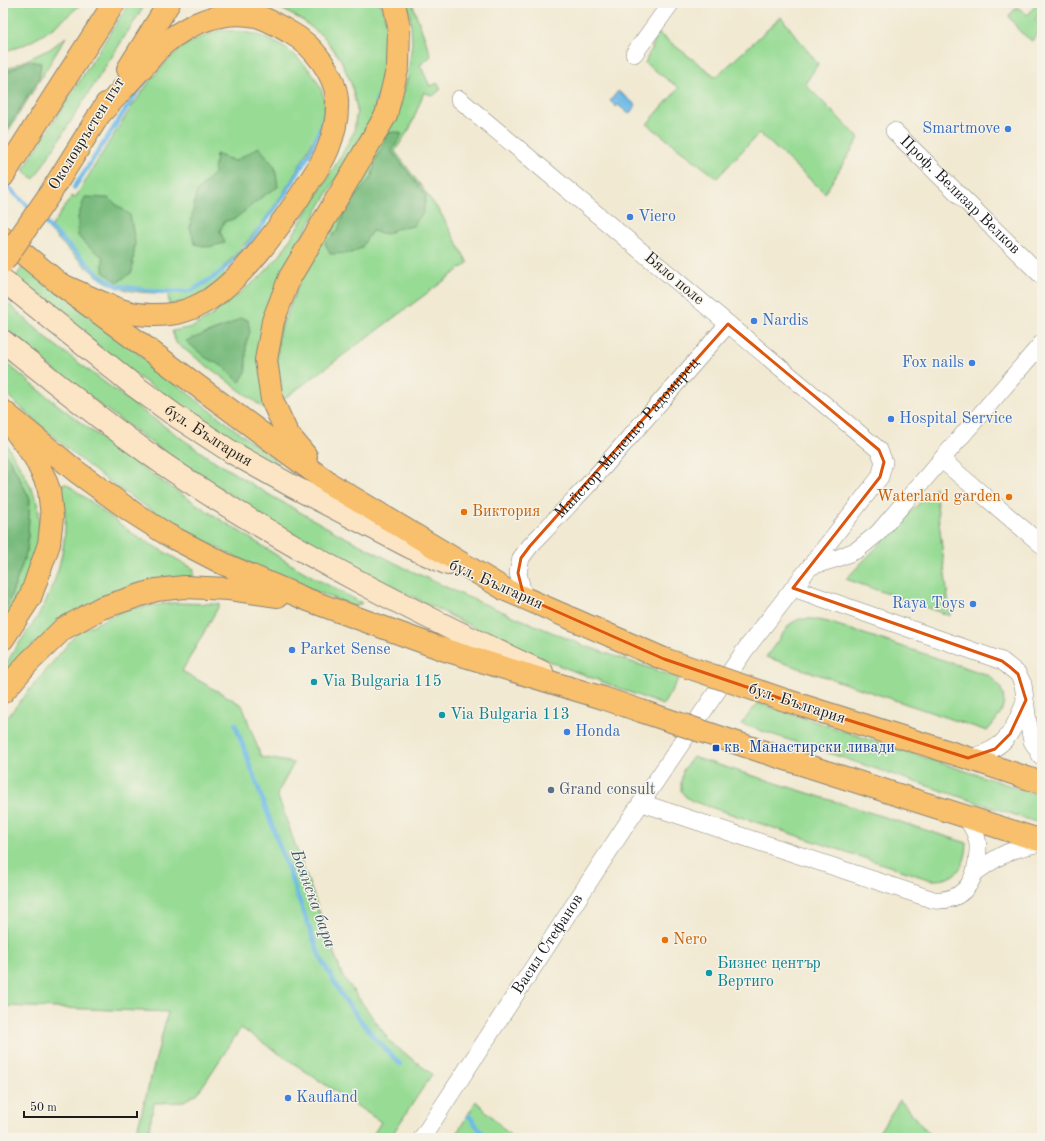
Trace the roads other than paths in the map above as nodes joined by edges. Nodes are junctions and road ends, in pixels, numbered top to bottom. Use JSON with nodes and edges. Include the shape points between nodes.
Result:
{"nodes":[{"id":1,"x":114,"y":3,"type":"edge"},
{"id":2,"x":169,"y":3,"type":"edge"},
{"id":3,"x":394,"y":3,"type":"edge"},
{"id":4,"x":671,"y":3,"type":"edge"},
{"id":5,"x":634,"y":54,"type":"dead end"},
{"id":6,"x":459,"y":99,"type":"dead end"},
{"id":7,"x":99,"y":115,"type":"junction"},
{"id":8,"x":894,"y":131,"type":"dead end"},
{"id":9,"x":8,"y":169,"type":"edge"},
{"id":10,"x":5,"y":244,"type":"edge"},
{"id":11,"x":1042,"y":276,"type":"edge"},
{"id":12,"x":3,"y":280,"type":"edge"},
{"id":13,"x":60,"y":284,"type":"junction"},
{"id":14,"x":728,"y":324,"type":"junction"},
{"id":15,"x":3,"y":341,"type":"edge"},
{"id":16,"x":1042,"y":343,"type":"edge"},
{"id":17,"x":3,"y":412,"type":"edge"},
{"id":18,"x":942,"y":460,"type":"junction"},
{"id":19,"x":884,"y":462,"type":"joint"},
{"id":20,"x":330,"y":484,"type":"junction"},
{"id":21,"x":1042,"y":545,"type":"edge"},
{"id":22,"x":811,"y":566,"type":"junction"},
{"id":23,"x":793,"y":588,"type":"junction"},
{"id":24,"x":515,"y":594,"type":"junction"},
{"id":25,"x":308,"y":600,"type":"junction"},
{"id":26,"x":3,"y":639,"type":"edge"},
{"id":27,"x":3,"y":692,"type":"edge"},
{"id":28,"x":603,"y":698,"type":"junction"},
{"id":29,"x":1026,"y":700,"type":"junction"},
{"id":30,"x":968,"y":758,"type":"junction"},
{"id":31,"x":1042,"y":758,"type":"edge"},
{"id":32,"x":1042,"y":783,"type":"edge"},
{"id":33,"x":642,"y":802,"type":"junction"},
{"id":34,"x":966,"y":817,"type":"junction"},
{"id":35,"x":1042,"y":842,"type":"edge"},
{"id":36,"x":976,"y":872,"type":"junction"},
{"id":37,"x":422,"y":1138,"type":"edge"}],
"edges":[{"from":1,"to":9,"type":"main road"},
{"from":2,"to":7,"type":"main road","name":"Околовръстен път"},
{"from":3,"to":20,"type":"main road","via":[[399,27],[398,66],[386,114],[290,277],[273,321],[266,360],[272,400],[287,433]]},
{"from":4,"to":5,"type":"street"},
{"from":6,"to":14,"type":"street","name":"Бяло поле"},
{"from":7,"to":10,"type":"main road","name":"Околовръстен път","bridge":true,"via":[[51,192]]},
{"from":7,"to":13,"type":"main road","via":[[165,43],[196,23],[238,14],[267,20],[296,36],[320,58],[334,84],[337,99],[334,129],[317,171],[256,255],[211,298],[196,307],[178,312],[162,315],[142,314],[124,311]]},
{"from":8,"to":11,"type":"street","name":"Проф. Велизар Велков"},
{"from":10,"to":13,"type":"main road"},
{"from":12,"to":24,"type":"main road","name":"бул. България","via":[[132,384],[232,453],[412,548]]},
{"from":13,"to":20,"type":"main road"},
{"from":14,"to":19,"type":"street","name":"Бяло поле","via":[[879,450]]},
{"from":14,"to":24,"type":"street","name":"Майстор Миленко Радомирец","via":[[588,485],[530,546],[521,558]]},
{"from":15,"to":28,"type":"main road","via":[[102,420],[170,468],[274,535],[436,621]]},
{"from":16,"to":18,"type":"street"},
{"from":17,"to":25,"type":"main road","via":[[77,472],[168,535],[224,564]]},
{"from":17,"to":26,"type":"main road","via":[[35,458],[45,478],[52,517],[49,544],[30,598]]},
{"from":18,"to":21,"type":"street"},
{"from":18,"to":22,"type":"street","via":[[878,533],[857,550]]},
{"from":19,"to":22,"type":"street","name":"Васил Стефанов","via":[[880,477]]},
{"from":20,"to":24,"type":"main road"},
{"from":22,"to":23,"type":"street","name":"Васил Стефанов"},
{"from":23,"to":29,"type":"street","via":[[1002,661],[1018,674]]},
{"from":23,"to":33,"type":"street","name":"Васил Стефанов","via":[[745,650]]},
{"from":24,"to":30,"type":"main road","name":"бул. България","bridge":true,"via":[[664,659]]},
{"from":25,"to":27,"type":"main road","via":[[229,589],[184,587],[156,590],[101,608],[63,629]]},
{"from":25,"to":28,"type":"main road","via":[[445,650]]},
{"from":28,"to":34,"type":"main road","bridge":true},
{"from":29,"to":30,"type":"street","via":[[1010,734],[1000,746],[982,755]]},
{"from":29,"to":31,"type":"street","via":[[1032,740]]},
{"from":30,"to":32,"type":"main road","name":"бул. България"},
{"from":33,"to":36,"type":"street","via":[[934,900],[949,899],[962,892]]},
{"from":33,"to":37,"type":"street","name":"Васил Стефанов"},
{"from":34,"to":35,"type":"main road"},
{"from":34,"to":36,"type":"street","via":[[978,841]]},
{"from":35,"to":36,"type":"street","via":[[1008,852],[993,859]]}]}
